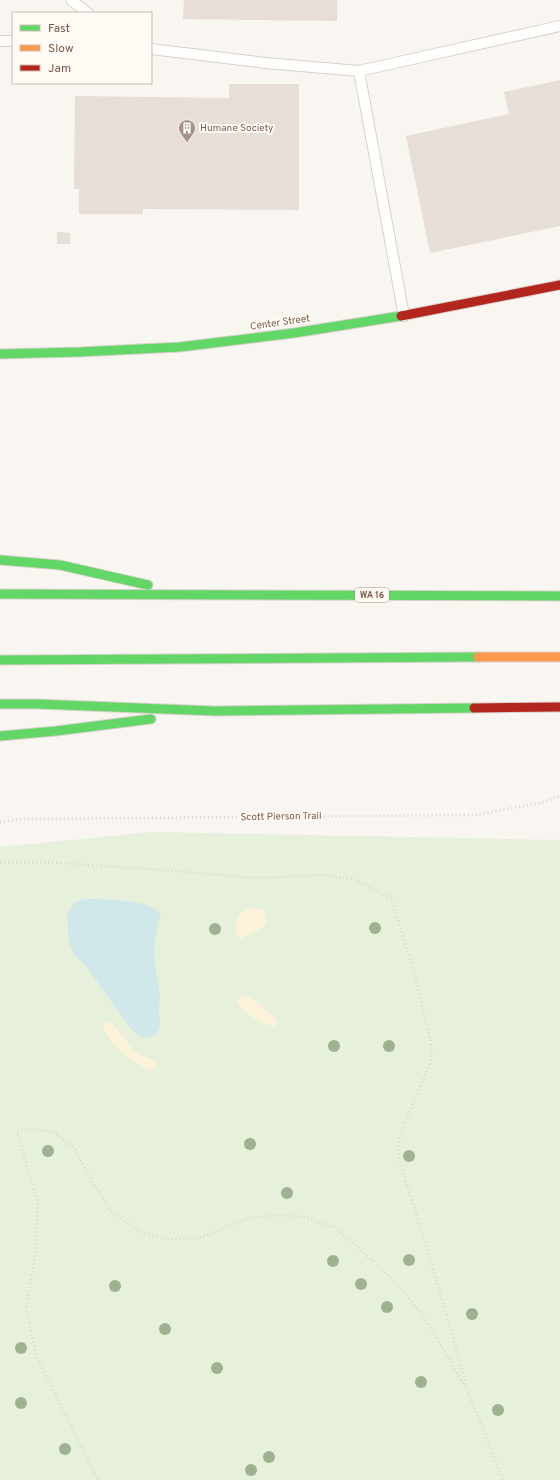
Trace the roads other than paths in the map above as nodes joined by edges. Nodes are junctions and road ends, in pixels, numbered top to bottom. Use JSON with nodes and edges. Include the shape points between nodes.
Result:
{"nodes":[{"id":1,"x":71,"y":0,"type":"edge"},
{"id":2,"x":87,"y":12,"type":"edge"},
{"id":3,"x":560,"y":26,"type":"edge"},
{"id":4,"x":0,"y":41,"type":"edge"},
{"id":5,"x":12,"y":41,"type":"edge"},
{"id":6,"x":152,"y":49,"type":"edge"},
{"id":7,"x":359,"y":71,"type":"junction"},
{"id":8,"x":560,"y":285,"type":"edge"},
{"id":9,"x":404,"y":316,"type":"junction"},
{"id":10,"x":0,"y":354,"type":"edge"},
{"id":11,"x":0,"y":560,"type":"edge"},
{"id":12,"x":0,"y":594,"type":"edge"},
{"id":13,"x":184,"y":594,"type":"junction"},
{"id":14,"x":560,"y":596,"type":"edge"},
{"id":15,"x":560,"y":657,"type":"edge"},
{"id":16,"x":0,"y":660,"type":"edge"},
{"id":17,"x":0,"y":704,"type":"edge"},
{"id":18,"x":560,"y":707,"type":"edge"},
{"id":19,"x":216,"y":711,"type":"junction"},
{"id":20,"x":0,"y":736,"type":"edge"}],
"edges":[{"from":1,"to":2,"type":"lane"},
{"from":3,"to":7,"type":"lane"},
{"from":4,"to":5,"type":"lane"},
{"from":6,"to":7,"type":"lane"},
{"from":7,"to":9,"type":"lane"},
{"from":8,"to":9,"type":"main road","name":"Center Street"},
{"from":9,"to":10,"type":"main road","name":"Center Street","via":[[180,347]]},
{"from":11,"to":13,"type":"main road","via":[[60,565]]},
{"from":12,"to":13,"type":"main road","number":"WA 16"},
{"from":13,"to":14,"type":"main road","number":"WA 16"},
{"from":15,"to":16,"type":"main road"},
{"from":17,"to":19,"type":"main road"},
{"from":18,"to":19,"type":"main road"},
{"from":19,"to":20,"type":"main road"}]}
